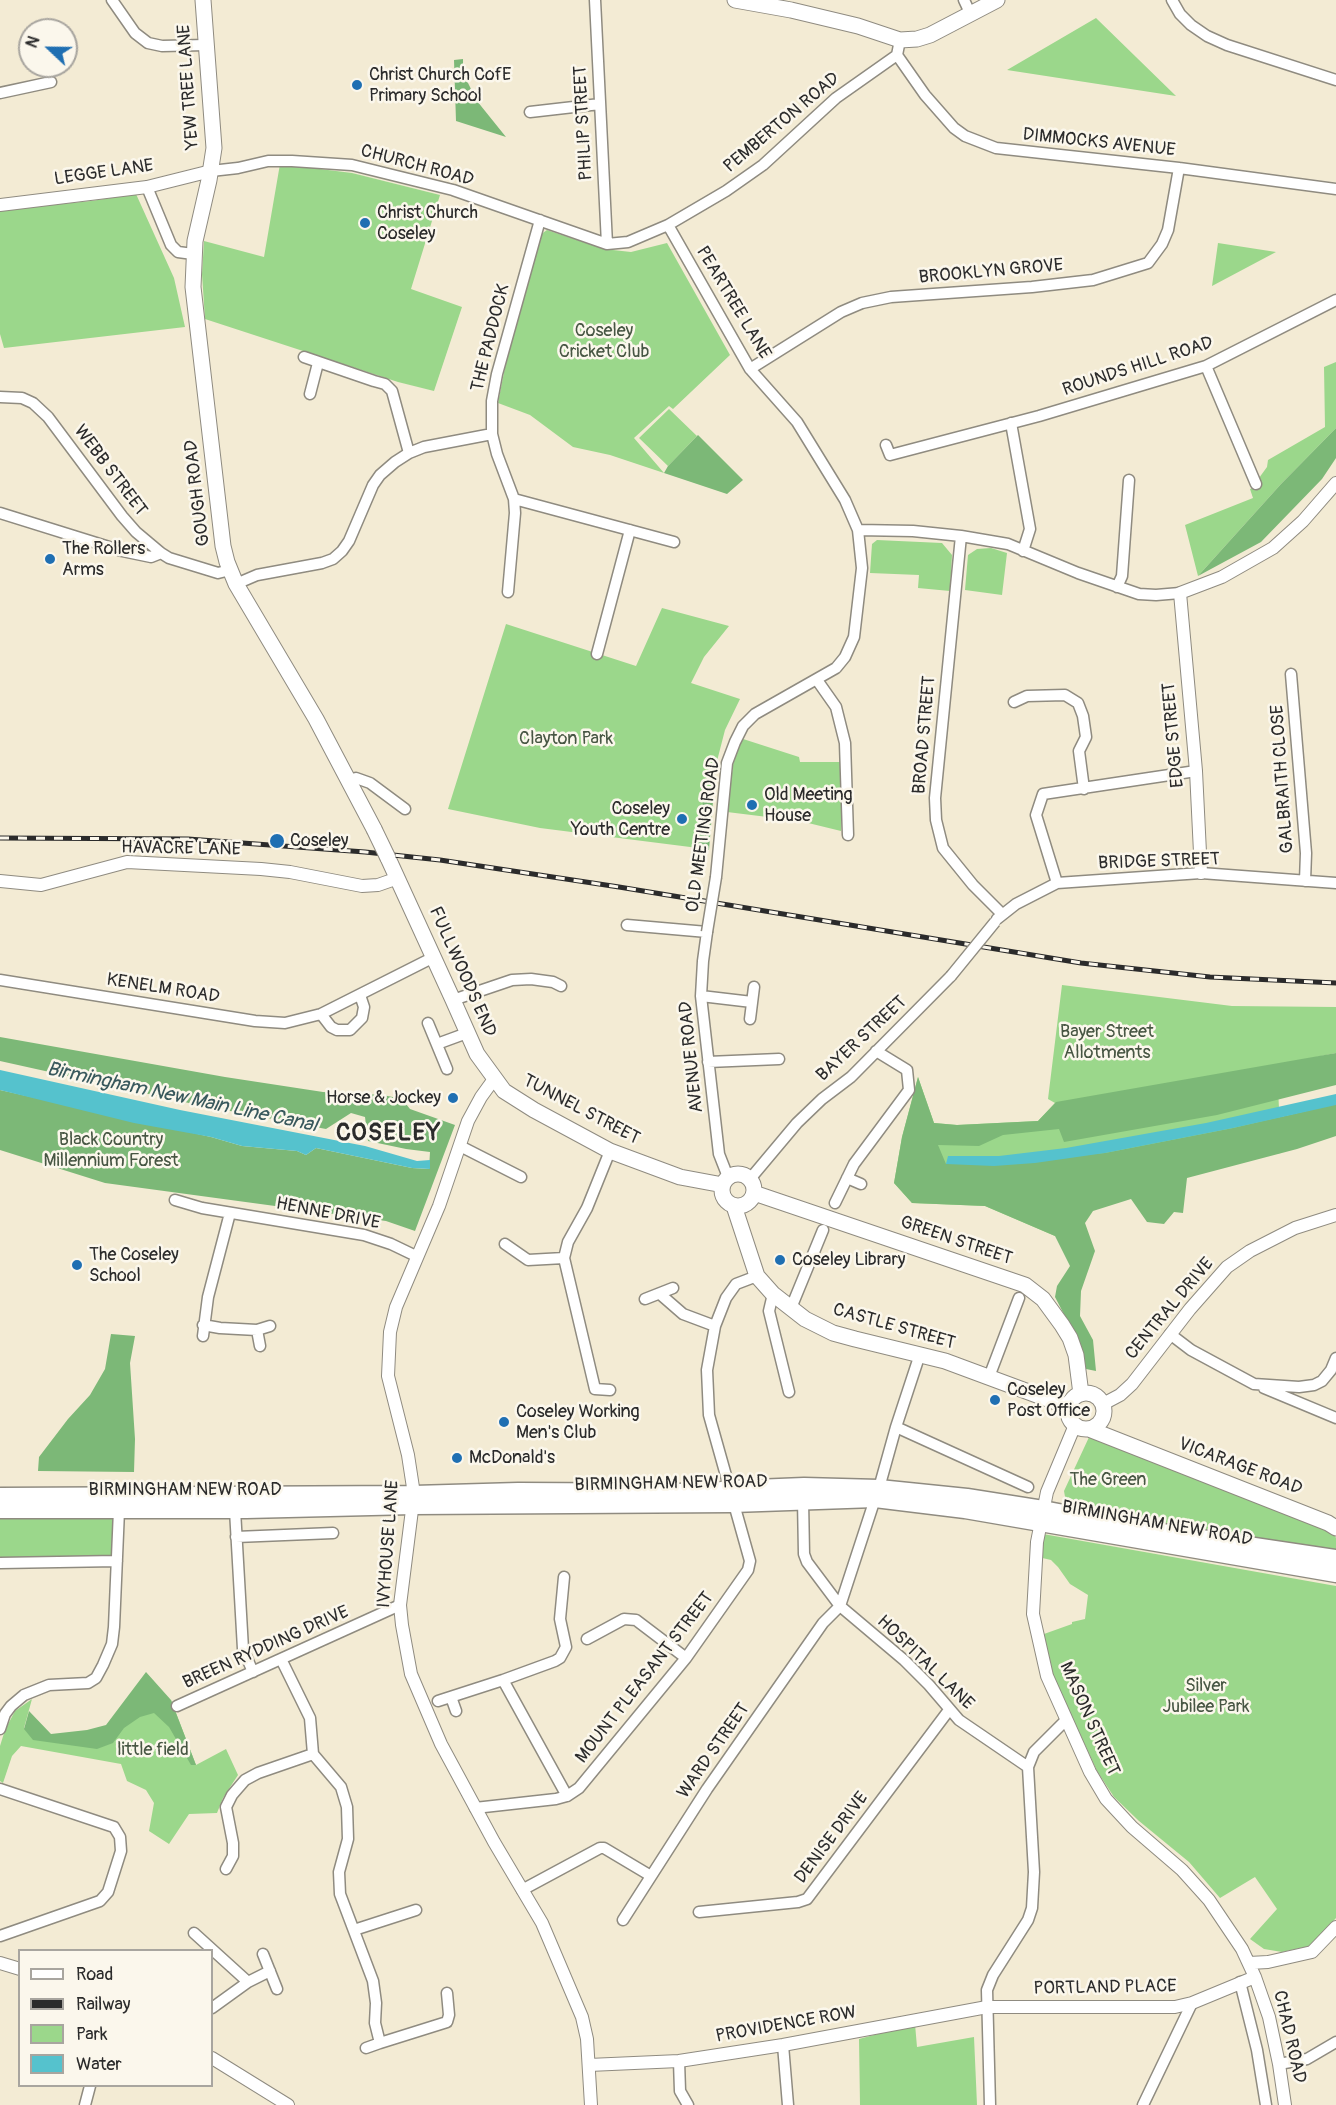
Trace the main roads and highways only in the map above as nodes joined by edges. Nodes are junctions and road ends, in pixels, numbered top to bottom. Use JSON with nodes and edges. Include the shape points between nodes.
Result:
{"nodes":[{"id":1,"x":203,"y":0,"type":"edge"},
{"id":2,"x":739,"y":0,"type":"edge"},
{"id":3,"x":997,"y":0,"type":"edge"},
{"id":4,"x":211,"y":171,"type":"joint"},
{"id":5,"x":398,"y":879,"type":"joint"},
{"id":6,"x":494,"y":1079,"type":"joint"},
{"id":7,"x":725,"y":1181,"type":"junction"},
{"id":8,"x":752,"y":1186,"type":"junction"},
{"id":9,"x":734,"y":1206,"type":"junction"},
{"id":10,"x":1081,"y":1394,"type":"junction"},
{"id":11,"x":1069,"y":1407,"type":"junction"},
{"id":12,"x":1103,"y":1409,"type":"junction"},
{"id":13,"x":1082,"y":1427,"type":"junction"},
{"id":14,"x":1128,"y":1445,"type":"junction"},
{"id":15,"x":877,"y":1493,"type":"junction"},
{"id":16,"x":0,"y":1496,"type":"edge"},
{"id":17,"x":731,"y":1496,"type":"junction"},
{"id":18,"x":119,"y":1502,"type":"junction"},
{"id":19,"x":0,"y":1510,"type":"edge"},
{"id":20,"x":1042,"y":1516,"type":"junction"},
{"id":21,"x":1336,"y":1528,"type":"edge"},
{"id":22,"x":1336,"y":1558,"type":"edge"},
{"id":23,"x":1336,"y":1574,"type":"edge"}],
"edges":[{"from":1,"to":4,"type":"main road","name":"YEW TREE LANE","via":[[214,148]]},
{"from":2,"to":3,"type":"main road","via":[[858,26],[898,48]]},
{"from":4,"to":5,"type":"main road","name":"GOUGH ROAD","bridge":true,"via":[[193,254],[195,309],[223,546],[233,577],[349,780]]},
{"from":5,"to":6,"type":"main road","name":"FULLWOODS END","via":[[477,1054]]},
{"from":6,"to":7,"type":"main road","name":"TUNNEL STREET","via":[[504,1091],[534,1110],[610,1151],[680,1177]]},
{"from":7,"to":8,"type":"main road","name":"TUNNEL STREET","via":[[740,1174]]},
{"from":7,"to":9,"type":"main road","via":[[723,1195]]},
{"from":8,"to":9,"type":"main road","via":[[746,1205]]},
{"from":8,"to":10,"type":"main road","name":"GREEN STREET","via":[[1025,1285],[1043,1299],[1070,1338]]},
{"from":9,"to":11,"type":"main road","name":"CASTLE STREET","via":[[757,1276],[805,1319],[833,1333],[920,1354]]},
{"from":10,"to":11,"type":"main road"},
{"from":10,"to":12,"type":"main road","via":[[1093,1395]]},
{"from":11,"to":13,"type":"main road","via":[[1069,1417]]},
{"from":12,"to":13,"type":"main road","via":[[1096,1426]]},
{"from":12,"to":14,"type":"main road","name":"VICARAGE ROAD","via":[[1116,1434]]},
{"from":13,"to":14,"type":"main road","name":"VICARAGE ROAD"},
{"from":14,"to":21,"type":"main road","name":"VICARAGE ROAD"},
{"from":15,"to":17,"type":"highway","name":"BIRMINGHAM NEW ROAD","via":[[803,1500]]},
{"from":15,"to":17,"type":"highway","name":"BIRMINGHAM NEW ROAD","via":[[804,1486]]},
{"from":15,"to":20,"type":"highway","name":"BIRMINGHAM NEW ROAD","via":[[965,1510]]},
{"from":16,"to":18,"type":"highway","name":"BIRMINGHAM NEW ROAD"},
{"from":17,"to":18,"type":"highway","name":"BIRMINGHAM NEW ROAD","via":[[706,1492],[518,1491],[413,1500]]},
{"from":18,"to":19,"type":"highway","name":"BIRMINGHAM NEW ROAD"},
{"from":20,"to":22,"type":"highway","name":"BIRMINGHAM NEW ROAD"},
{"from":20,"to":23,"type":"highway","name":"BIRMINGHAM NEW ROAD"}]}
